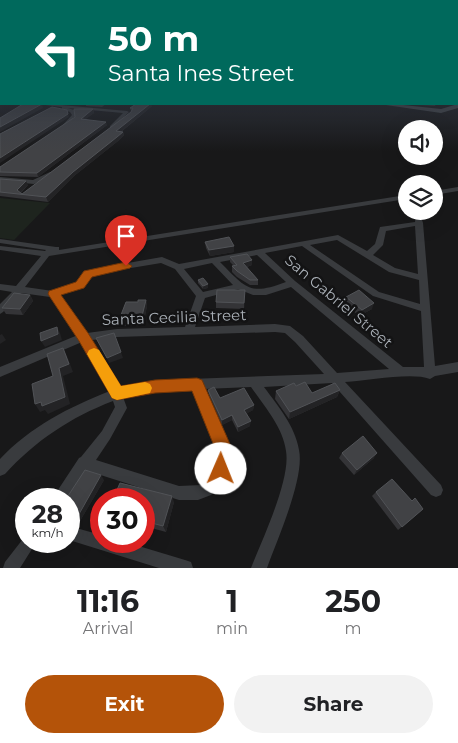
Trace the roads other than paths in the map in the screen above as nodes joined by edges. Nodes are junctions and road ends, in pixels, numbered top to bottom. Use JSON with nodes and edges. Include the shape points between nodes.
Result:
{"nodes":[{"id":1,"x":46,"y":105,"type":"edge"},
{"id":2,"x":390,"y":105,"type":"edge"},
{"id":3,"x":53,"y":106,"type":"junction"},
{"id":4,"x":458,"y":106,"type":"edge"},
{"id":5,"x":62,"y":108,"type":"junction"},
{"id":6,"x":78,"y":108,"type":"junction"},
{"id":7,"x":44,"y":111,"type":"edge"},
{"id":8,"x":72,"y":111,"type":"junction"},
{"id":9,"x":60,"y":129,"type":"edge"},
{"id":10,"x":104,"y":133,"type":"edge"},
{"id":11,"x":58,"y":169,"type":"edge"},
{"id":12,"x":0,"y":179,"type":"edge"},
{"id":13,"x":34,"y":182,"type":"junction"},
{"id":14,"x":458,"y":189,"type":"edge"},
{"id":15,"x":29,"y":190,"type":"edge"},
{"id":16,"x":443,"y":192,"type":"edge"},
{"id":17,"x":398,"y":198,"type":"edge"},
{"id":18,"x":0,"y":241,"type":"edge"},
{"id":19,"x":303,"y":244,"type":"junction"},
{"id":20,"x":0,"y":248,"type":"edge"},
{"id":21,"x":49,"y":251,"type":"junction"},
{"id":22,"x":258,"y":251,"type":"junction"},
{"id":23,"x":368,"y":255,"type":"junction"},
{"id":24,"x":214,"y":260,"type":"junction"},
{"id":25,"x":178,"y":267,"type":"junction"},
{"id":26,"x":422,"y":278,"type":"junction"},
{"id":27,"x":292,"y":283,"type":"junction"},
{"id":28,"x":239,"y":286,"type":"junction"},
{"id":29,"x":0,"y":287,"type":"edge"},
{"id":30,"x":20,"y":290,"type":"junction"},
{"id":31,"x":53,"y":294,"type":"junction"},
{"id":32,"x":201,"y":296,"type":"junction"},
{"id":33,"x":424,"y":308,"type":"junction"},
{"id":34,"x":0,"y":310,"type":"edge"},
{"id":35,"x":188,"y":332,"type":"junction"},
{"id":36,"x":84,"y":337,"type":"junction"},
{"id":37,"x":458,"y":367,"type":"edge"},
{"id":38,"x":0,"y":372,"type":"edge"},
{"id":39,"x":401,"y":372,"type":"junction"},
{"id":40,"x":430,"y":374,"type":"junction"},
{"id":41,"x":335,"y":380,"type":"junction"},
{"id":42,"x":254,"y":382,"type":"junction"},
{"id":43,"x":197,"y":384,"type":"junction"},
{"id":44,"x":117,"y":394,"type":"junction"},
{"id":45,"x":84,"y":463,"type":"junction"},
{"id":46,"x":0,"y":469,"type":"edge"},
{"id":47,"x":67,"y":488,"type":"edge"},
{"id":48,"x":436,"y":490,"type":"dead end"},
{"id":49,"x":80,"y":536,"type":"edge"},
{"id":50,"x":22,"y":553,"type":"edge"},
{"id":51,"x":11,"y":568,"type":"edge"},
{"id":52,"x":185,"y":568,"type":"edge"},
{"id":53,"x":260,"y":568,"type":"edge"}],
"edges":[{"from":1,"to":3,"type":"street"},
{"from":2,"to":4,"type":"street","via":[[441,111]]},
{"from":3,"to":5,"type":"street"},
{"from":3,"to":7,"type":"street"},
{"from":5,"to":6,"type":"street"},
{"from":5,"to":8,"type":"street"},
{"from":6,"to":8,"type":"street"},
{"from":6,"to":10,"type":"street","via":[[124,111],[128,114]]},
{"from":8,"to":9,"type":"street","via":[[73,118]]},
{"from":11,"to":13,"type":"street"},
{"from":12,"to":13,"type":"street"},
{"from":13,"to":15,"type":"street","via":[[36,185]]},
{"from":14,"to":16,"type":"street"},
{"from":17,"to":21,"type":"street","via":[[69,251]]},
{"from":18,"to":21,"type":"street"},
{"from":19,"to":22,"type":"street"},
{"from":19,"to":23,"type":"street","via":[[340,238]]},
{"from":19,"to":33,"type":"street","via":[[376,294]]},
{"from":20,"to":21,"type":"street"},
{"from":21,"to":30,"type":"street","via":[[28,275]]},
{"from":22,"to":24,"type":"street"},
{"from":22,"to":27,"type":"street","name":"San Gabriel Street"},
{"from":23,"to":26,"type":"street","via":[[392,270]]},
{"from":23,"to":26,"type":"street","via":[[379,245],[383,229],[418,219]]},
{"from":24,"to":25,"type":"street"},
{"from":24,"to":28,"type":"street"},
{"from":25,"to":31,"type":"street","via":[[156,260],[99,271],[85,276],[75,288]]},
{"from":25,"to":32,"type":"street"},
{"from":26,"to":33,"type":"street"},
{"from":27,"to":28,"type":"street","via":[[255,294]]},
{"from":27,"to":39,"type":"street","name":"San Gabriel Street"},
{"from":28,"to":32,"type":"street"},
{"from":29,"to":30,"type":"street"},
{"from":30,"to":31,"type":"street"},
{"from":30,"to":34,"type":"street"},
{"from":31,"to":36,"type":"street"},
{"from":32,"to":35,"type":"street"},
{"from":33,"to":40,"type":"street"},
{"from":35,"to":36,"type":"street","name":"Santa Cecilia Street"},
{"from":35,"to":41,"type":"street","name":"Santa Cecilia Street","via":[[287,329]]},
{"from":36,"to":38,"type":"street","name":"Santa Cecilia Street"},
{"from":36,"to":44,"type":"street"},
{"from":37,"to":40,"type":"street"},
{"from":39,"to":40,"type":"street"},
{"from":39,"to":41,"type":"street"},
{"from":41,"to":42,"type":"street"},
{"from":41,"to":48,"type":"street","name":"Santa Cecilia Street"},
{"from":42,"to":43,"type":"street"},
{"from":42,"to":53,"type":"street","via":[[282,424],[294,454],[291,476]]},
{"from":43,"to":44,"type":"street","via":[[155,386]]},
{"from":43,"to":45,"type":"street","via":[[225,451],[216,480],[206,490],[198,494],[179,493]]},
{"from":44,"to":45,"type":"street","via":[[121,408],[106,435]]},
{"from":44,"to":46,"type":"street","via":[[38,434]]},
{"from":45,"to":47,"type":"street"},
{"from":49,"to":52,"type":"street"},
{"from":50,"to":51,"type":"street"}]}
